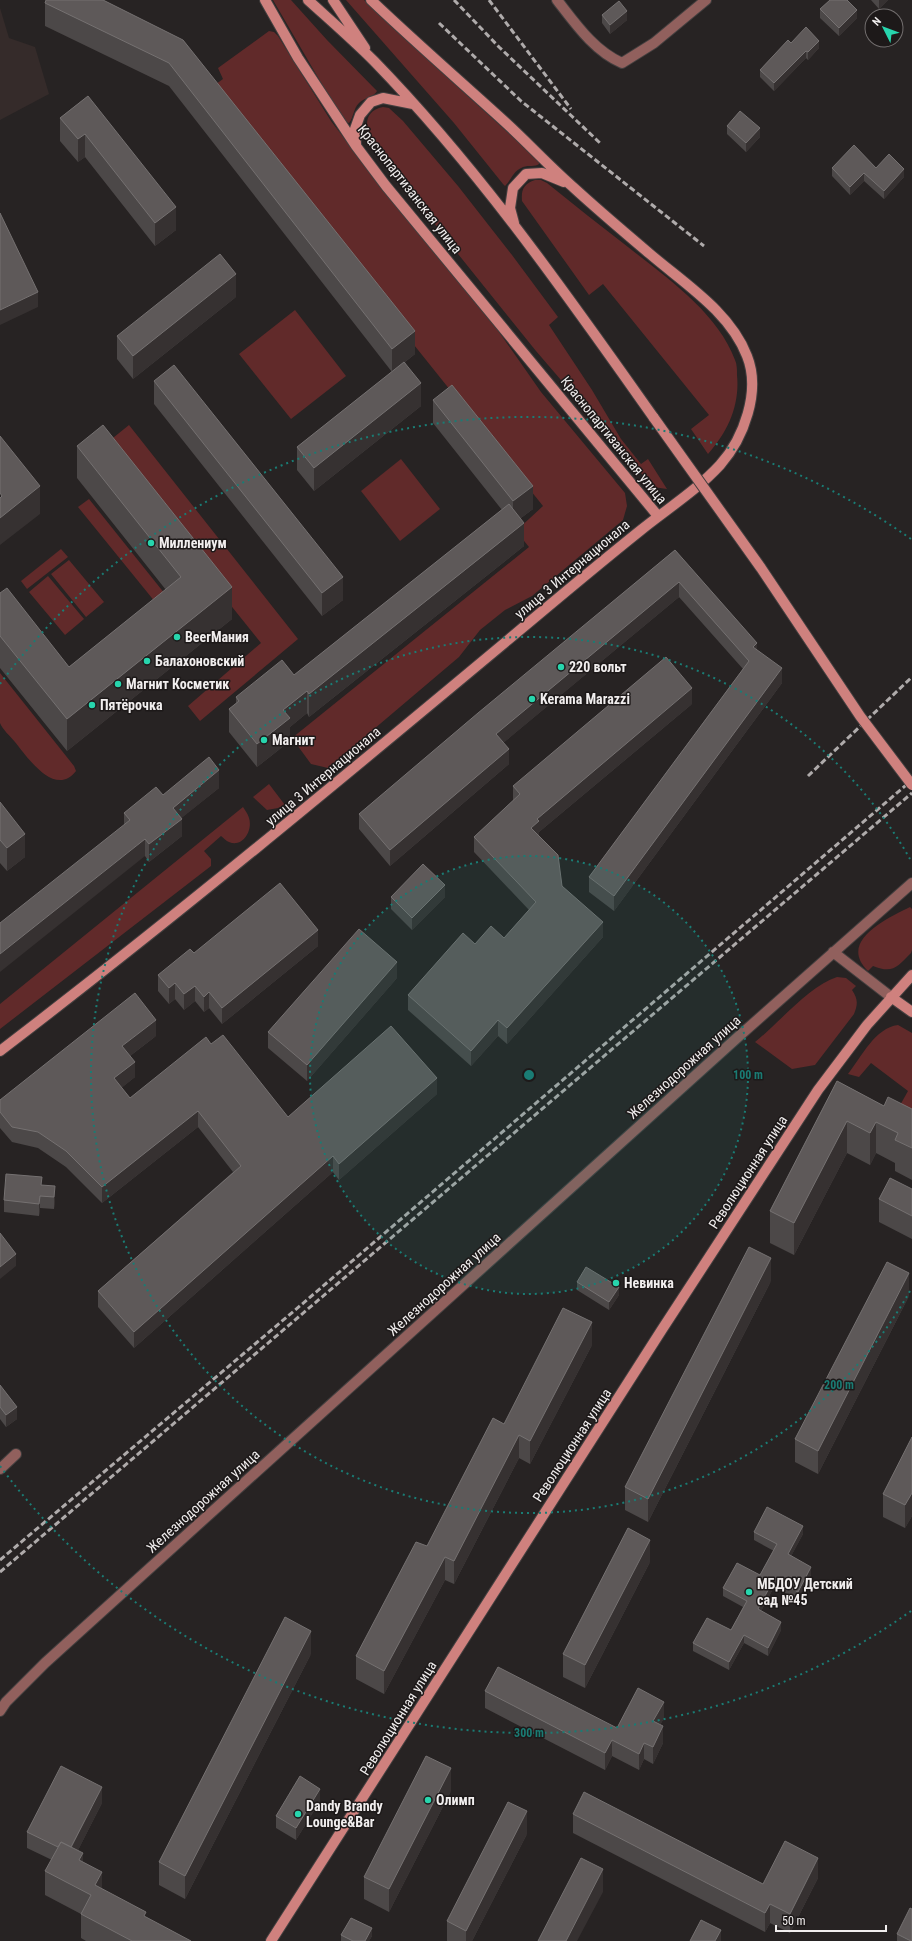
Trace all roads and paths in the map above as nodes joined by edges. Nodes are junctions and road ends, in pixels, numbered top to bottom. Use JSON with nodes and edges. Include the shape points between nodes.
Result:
{"nodes":[{"id":1,"x":265,"y":0,"type":"edge"},
{"id":2,"x":308,"y":0,"type":"edge"},
{"id":3,"x":333,"y":0,"type":"edge"},
{"id":4,"x":371,"y":0,"type":"edge"},
{"id":5,"x":557,"y":0,"type":"edge"},
{"id":6,"x":706,"y":0,"type":"edge"},
{"id":7,"x":374,"y":61,"type":"junction"},
{"id":8,"x":413,"y":104,"type":"junction"},
{"id":9,"x":356,"y":146,"type":"junction"},
{"id":10,"x":571,"y":186,"type":"junction"},
{"id":11,"x":516,"y":229,"type":"junction"},
{"id":12,"x":658,"y":516,"type":"junction"},
{"id":13,"x":912,"y":785,"type":"edge"},
{"id":14,"x":912,"y":883,"type":"edge"},
{"id":15,"x":833,"y":952,"type":"junction"},
{"id":16,"x":912,"y":975,"type":"edge"},
{"id":17,"x":891,"y":996,"type":"junction"},
{"id":18,"x":912,"y":1012,"type":"edge"},
{"id":19,"x":0,"y":1051,"type":"edge"},
{"id":20,"x":16,"y":1454,"type":"dead end"},
{"id":21,"x":0,"y":1469,"type":"edge"},
{"id":22,"x":0,"y":1711,"type":"edge"},
{"id":23,"x":271,"y":1941,"type":"edge"}],
"edges":[{"from":1,"to":9,"type":"main road","name":"Краснопартизанская улица","via":[[298,58]]},
{"from":2,"to":7,"type":"main road"},
{"from":3,"to":7,"type":"main road"},
{"from":4,"to":10,"type":"main road","name":"Краснопартизанская улица"},
{"from":5,"to":6,"type":"street","via":[[580,29],[608,57],[622,63],[654,43]]},
{"from":7,"to":8,"type":"main road"},
{"from":8,"to":9,"type":"main road","via":[[383,98],[371,102],[360,115],[355,130]]},
{"from":8,"to":11,"type":"main road"},
{"from":9,"to":12,"type":"main road","name":"Краснопартизанская улица","via":[[386,186]]},
{"from":10,"to":11,"type":"main road","via":[[542,173],[526,174],[513,188],[510,208]]},
{"from":10,"to":12,"type":"main road","name":"Краснопартизанская улица","via":[[711,305],[738,337],[749,359],[752,378],[750,401],[745,424],[735,444],[720,465]]},
{"from":11,"to":13,"type":"main road","bridge":true,"via":[[581,314],[761,568],[860,716]]},
{"from":12,"to":19,"type":"main road","name":"улица 3 Интернационала","via":[[278,831]]},
{"from":14,"to":15,"type":"street","name":"Железнодорожная улица"},
{"from":15,"to":17,"type":"street"},
{"from":15,"to":22,"type":"street","name":"Железнодорожная улица","via":[[57,1653],[6,1702]]},
{"from":16,"to":17,"type":"main road","name":"Революционная улица"},
{"from":17,"to":18,"type":"main road"},
{"from":17,"to":23,"type":"main road","name":"Революционная улица","via":[[818,1090]]},
{"from":20,"to":21,"type":"street"}]}
